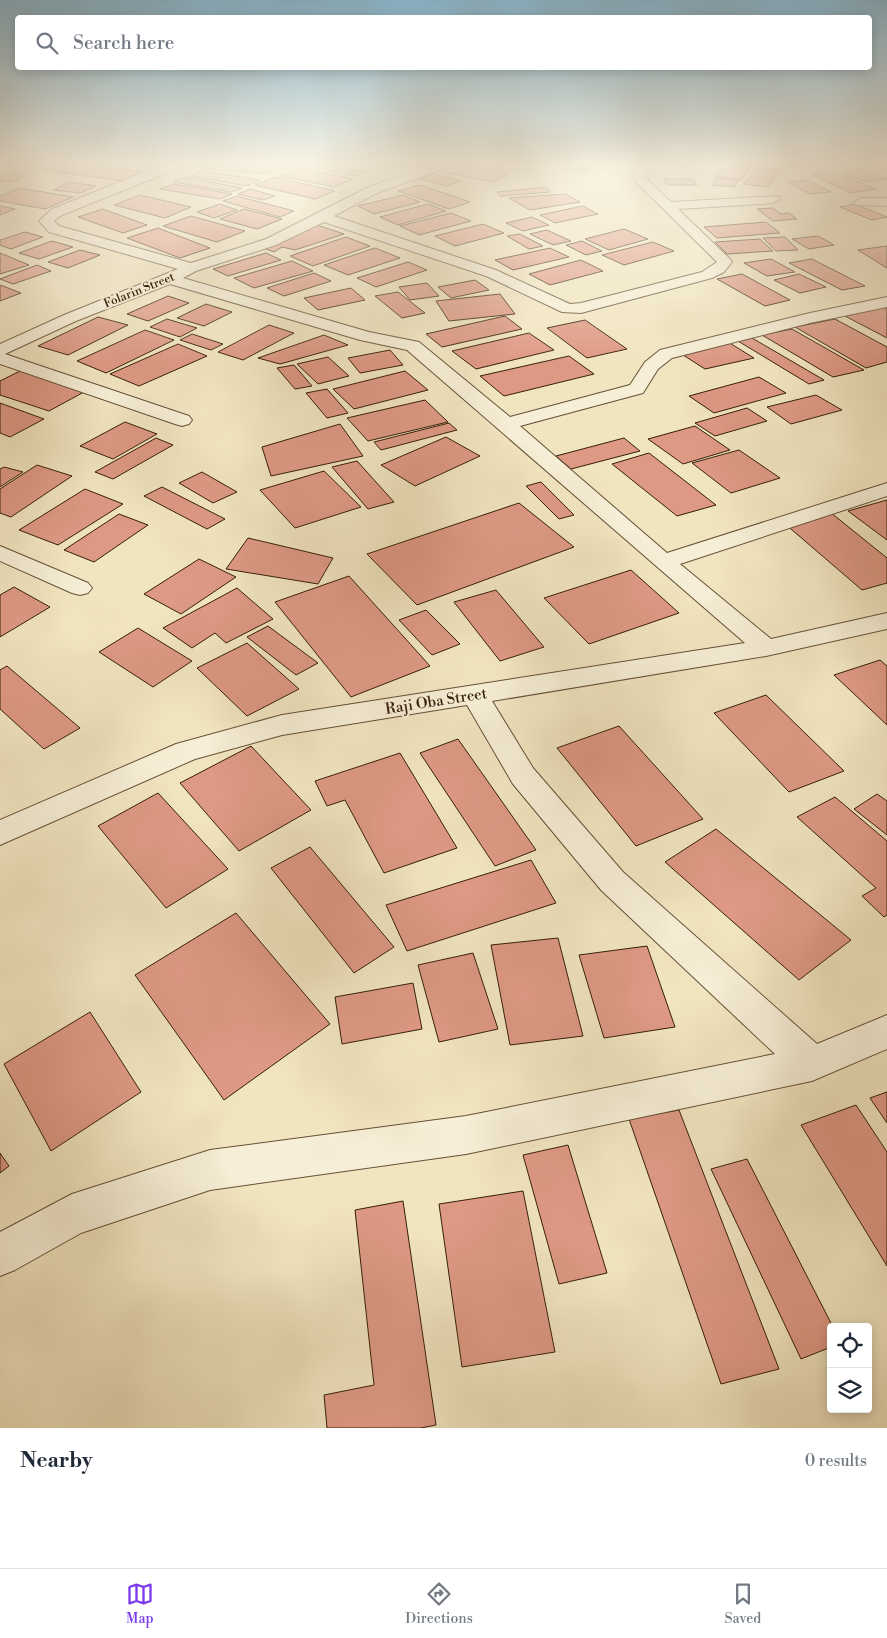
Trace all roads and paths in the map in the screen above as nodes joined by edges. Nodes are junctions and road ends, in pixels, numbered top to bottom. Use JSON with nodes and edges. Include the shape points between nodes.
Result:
{"nodes":[{"id":1,"x":60,"y":231,"type":"edge"},
{"id":2,"x":295,"y":231,"type":"edge"},
{"id":3,"x":364,"y":231,"type":"edge"},
{"id":4,"x":693,"y":231,"type":"edge"},
{"id":5,"x":191,"y":268,"type":"junction"},
{"id":6,"x":169,"y":279,"type":"junction"},
{"id":7,"x":887,"y":302,"type":"edge"},
{"id":8,"x":0,"y":350,"type":"edge"},
{"id":9,"x":0,"y":358,"type":"edge"},
{"id":10,"x":182,"y":420,"type":"dead end"},
{"id":11,"x":506,"y":424,"type":"junction"},
{"id":12,"x":887,"y":489,"type":"edge"},
{"id":13,"x":0,"y":553,"type":"edge"},
{"id":14,"x":663,"y":562,"type":"junction"},
{"id":15,"x":80,"y":588,"type":"dead end"},
{"id":16,"x":887,"y":622,"type":"edge"},
{"id":17,"x":766,"y":648,"type":"junction"},
{"id":18,"x":475,"y":695,"type":"junction"},
{"id":19,"x":0,"y":833,"type":"edge"},
{"id":20,"x":887,"y":1032,"type":"edge"},
{"id":21,"x":812,"y":1064,"type":"junction"},
{"id":22,"x":0,"y":1256,"type":"edge"}],
"edges":[{"from":1,"to":5,"type":"street"},
{"from":2,"to":5,"type":"street","name":"Folarin Street","via":[[271,242]]},
{"from":3,"to":4,"type":"street","via":[[490,273],[568,309],[708,275],[719,269],[725,262]]},
{"from":5,"to":6,"type":"street","name":"Folarin Street"},
{"from":6,"to":8,"type":"street","name":"Folarin Street"},
{"from":6,"to":11,"type":"street","via":[[366,336],[413,346]]},
{"from":7,"to":11,"type":"street","via":[[666,354],[651,366],[637,389]]},
{"from":9,"to":10,"type":"street"},
{"from":11,"to":14,"type":"street"},
{"from":12,"to":14,"type":"street"},
{"from":13,"to":15,"type":"street"},
{"from":14,"to":17,"type":"street"},
{"from":16,"to":17,"type":"street","name":"Raji Oba Street"},
{"from":17,"to":18,"type":"street","name":"Raji Oba Street"},
{"from":18,"to":19,"type":"street","name":"Raji Oba Street","via":[[282,725],[186,751]]},
{"from":18,"to":21,"type":"street","via":[[523,776],[612,880]]},
{"from":20,"to":21,"type":"street"},
{"from":21,"to":22,"type":"street","via":[[466,1135],[210,1170],[72,1215]]}]}
